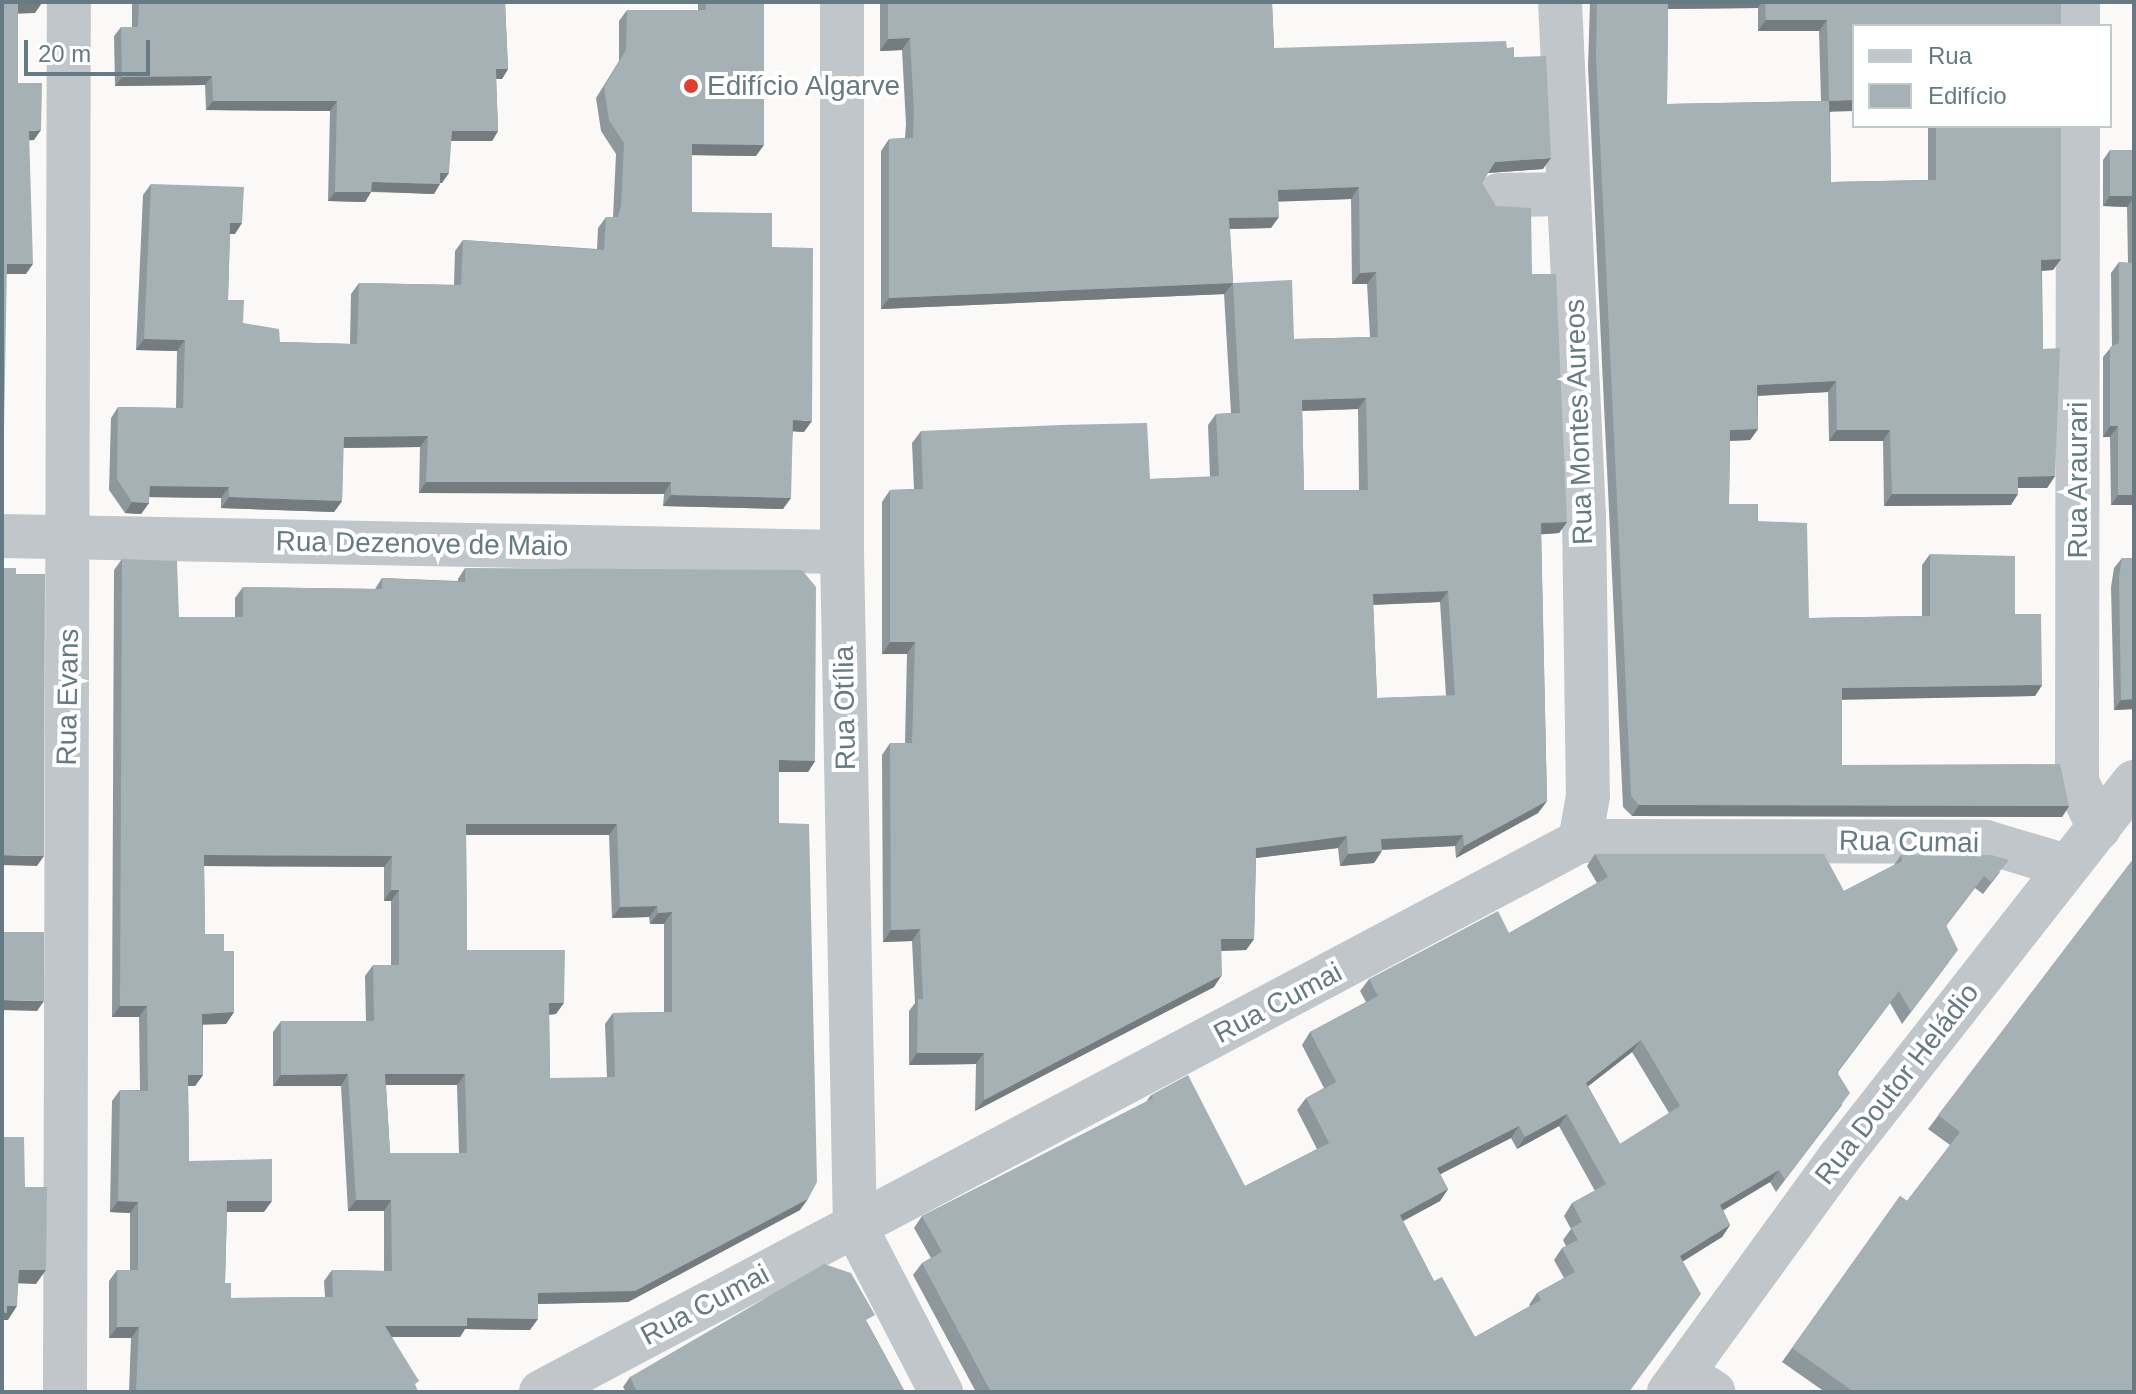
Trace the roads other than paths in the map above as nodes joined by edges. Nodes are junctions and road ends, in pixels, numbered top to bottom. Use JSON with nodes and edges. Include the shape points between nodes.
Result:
{"nodes":[{"id":1,"x":69,"y":2,"type":"edge"},
{"id":2,"x":842,"y":2,"type":"edge"},
{"id":3,"x":1560,"y":2,"type":"edge"},
{"id":4,"x":2078,"y":2,"type":"edge"},
{"id":5,"x":2078,"y":24,"type":"edge"},
{"id":6,"x":2078,"y":128,"type":"edge"},
{"id":7,"x":1569,"y":194,"type":"junction"},
{"id":8,"x":1499,"y":195,"type":"dead end"},
{"id":9,"x":2,"y":536,"type":"edge"},
{"id":10,"x":70,"y":536,"type":"junction"},
{"id":11,"x":842,"y":552,"type":"junction"},
{"id":12,"x":2134,"y":782,"type":"edge"},
{"id":13,"x":2099,"y":828,"type":"junction"},
{"id":14,"x":1580,"y":841,"type":"junction"},
{"id":15,"x":2066,"y":866,"type":"junction"},
{"id":16,"x":855,"y":1226,"type":"junction"},
{"id":17,"x":1689,"y":1386,"type":"edge"},
{"id":18,"x":548,"y":1390,"type":"edge"},
{"id":19,"x":65,"y":1392,"type":"edge"},
{"id":20,"x":941,"y":1392,"type":"edge"}],
"edges":[{"from":1,"to":10,"type":"street","name":"Rua Evans"},
{"from":2,"to":11,"type":"street","name":"Rua Otília"},
{"from":3,"to":7,"type":"street","name":"Rua Montes Aureos"},
{"from":4,"to":5,"type":"street"},
{"from":6,"to":13,"type":"street","name":"Rua Araurari","via":[[2077,782]]},
{"from":7,"to":8,"type":"street"},
{"from":7,"to":14,"type":"street","name":"Rua Montes Aureos","via":[[1584,516],[1588,796]]},
{"from":9,"to":10,"type":"street","name":"Rua Dezenove de Maio"},
{"from":10,"to":11,"type":"street","name":"Rua Dezenove de Maio"},
{"from":10,"to":19,"type":"street","name":"Rua Evans"},
{"from":11,"to":16,"type":"street","name":"Rua Otília"},
{"from":12,"to":13,"type":"street","name":"Rua Doutor Heládio"},
{"from":13,"to":15,"type":"street","name":"Rua Doutor Heládio"},
{"from":14,"to":15,"type":"street","name":"Rua Cumai","via":[[1986,842]]},
{"from":14,"to":16,"type":"street","name":"Rua Cumai"},
{"from":15,"to":17,"type":"street","name":"Rua Doutor Heládio","via":[[1839,1158]]},
{"from":16,"to":18,"type":"street","name":"Rua Cumai"},
{"from":16,"to":20,"type":"street","name":"Rua Otília"}]}
